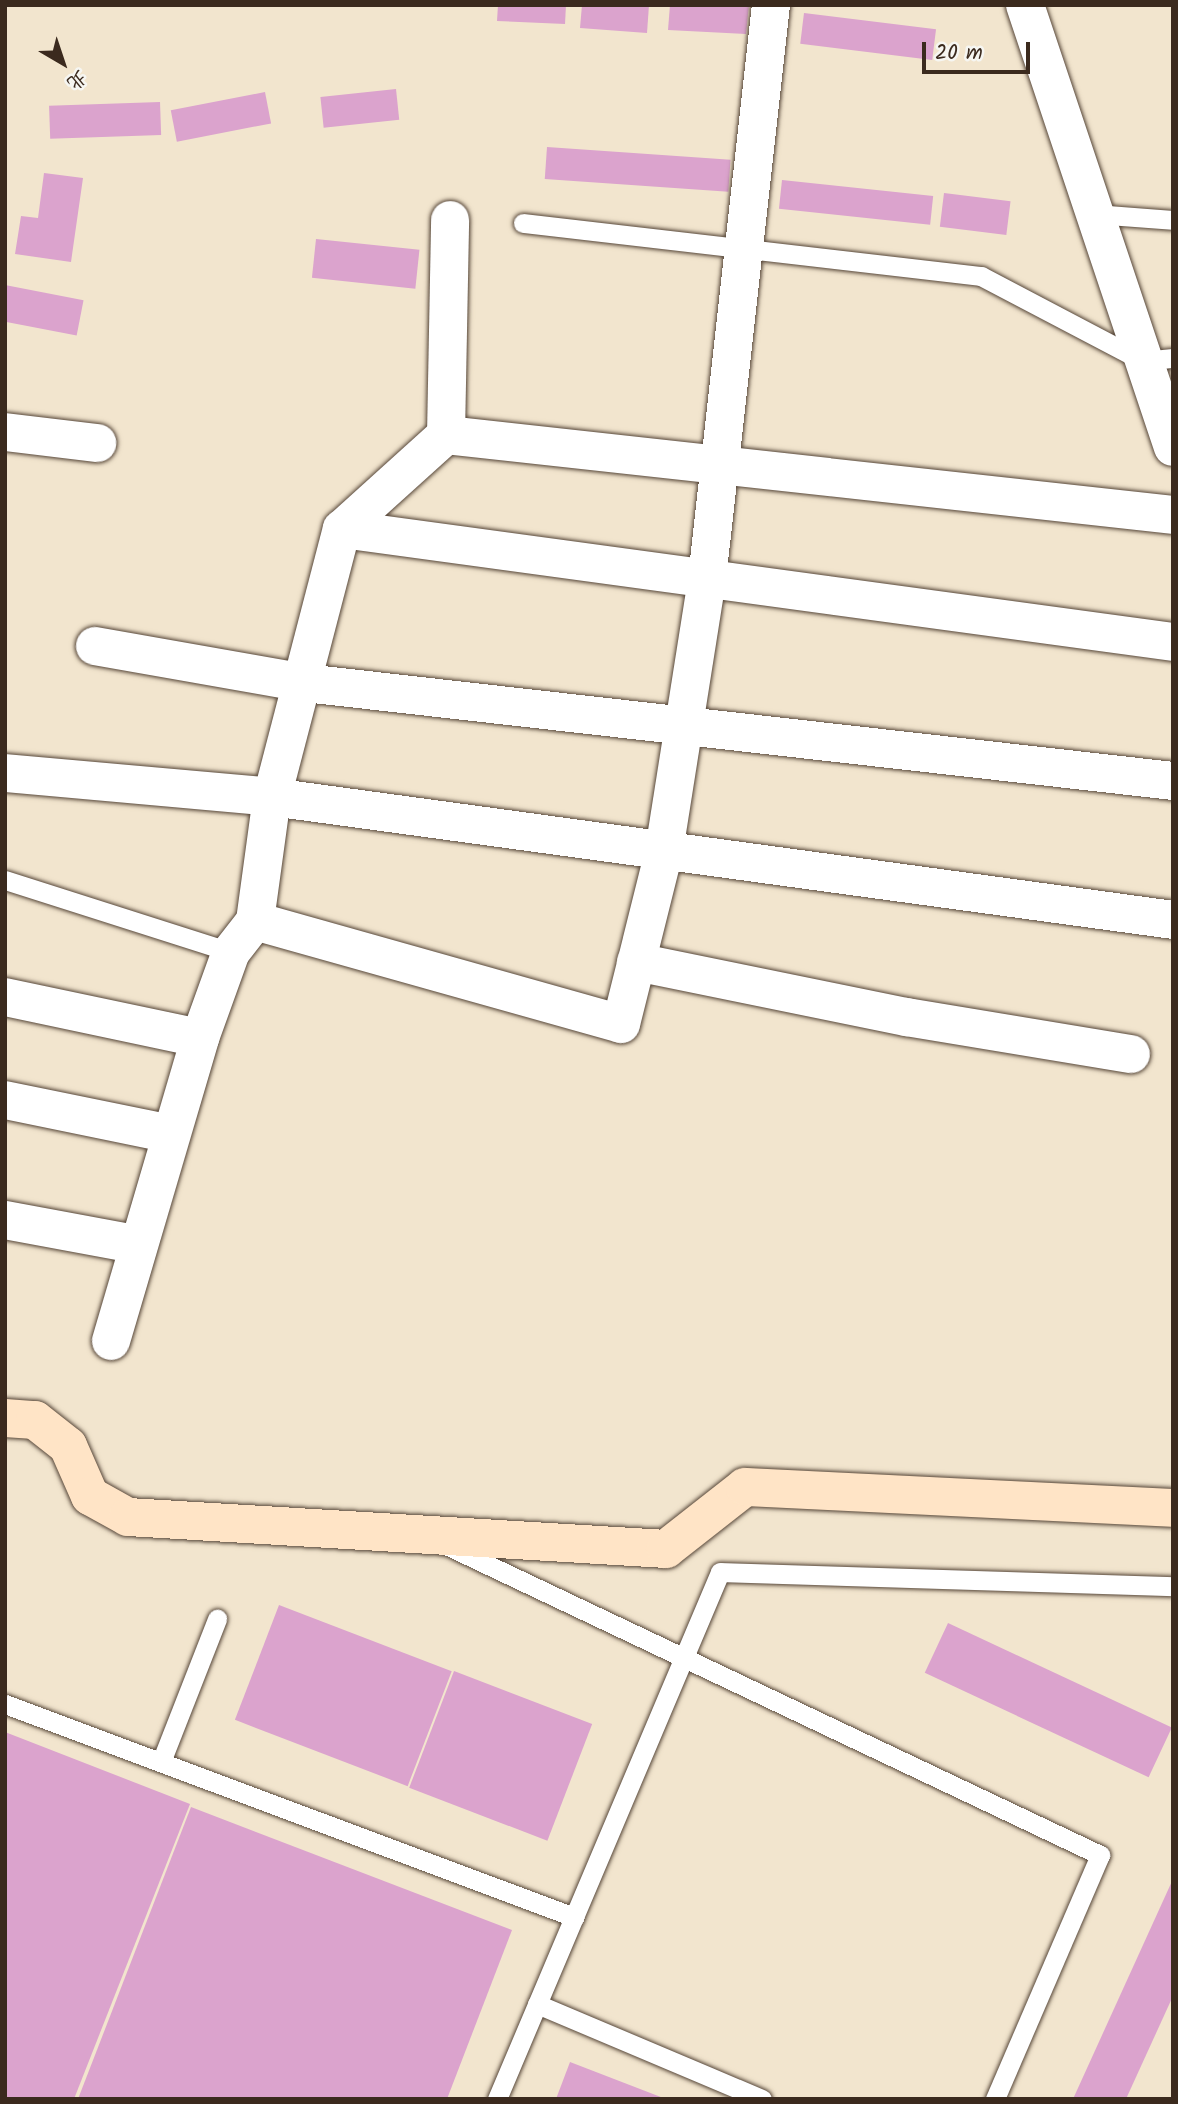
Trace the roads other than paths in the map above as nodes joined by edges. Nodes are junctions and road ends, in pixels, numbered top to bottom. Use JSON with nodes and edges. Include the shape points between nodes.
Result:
{"nodes":[{"id":1,"x":771,"y":5,"type":"edge"},
{"id":2,"x":1025,"y":5,"type":"edge"},
{"id":3,"x":1094,"y":214,"type":"junction"},
{"id":4,"x":450,"y":220,"type":"dead end"},
{"id":5,"x":1173,"y":220,"type":"edge"},
{"id":6,"x":523,"y":223,"type":"dead end"},
{"id":7,"x":1158,"y":360,"type":"edge"},
{"id":8,"x":5,"y":432,"type":"edge"},
{"id":9,"x":446,"y":435,"type":"junction"},
{"id":10,"x":97,"y":443,"type":"dead end"},
{"id":11,"x":1173,"y":447,"type":"edge"},
{"id":12,"x":717,"y":464,"type":"junction"},
{"id":13,"x":1173,"y":515,"type":"edge"},
{"id":14,"x":342,"y":530,"type":"junction"},
{"id":15,"x":707,"y":579,"type":"junction"},
{"id":16,"x":1173,"y":642,"type":"edge"},
{"id":17,"x":95,"y":646,"type":"dead end"},
{"id":18,"x":304,"y":683,"type":"junction"},
{"id":19,"x":684,"y":726,"type":"junction"},
{"id":20,"x":5,"y":773,"type":"edge"},
{"id":21,"x":1173,"y":781,"type":"edge"},
{"id":22,"x":272,"y":797,"type":"junction"},
{"id":23,"x":664,"y":851,"type":"junction"},
{"id":24,"x":5,"y":880,"type":"edge"},
{"id":25,"x":1173,"y":920,"type":"edge"},
{"id":26,"x":256,"y":921,"type":"junction"},
{"id":27,"x":231,"y":952,"type":"junction"},
{"id":28,"x":636,"y":962,"type":"junction"},
{"id":29,"x":5,"y":997,"type":"edge"},
{"id":30,"x":200,"y":1038,"type":"junction"},
{"id":31,"x":1131,"y":1054,"type":"dead end"},
{"id":32,"x":5,"y":1100,"type":"edge"},
{"id":33,"x":171,"y":1134,"type":"junction"},
{"id":34,"x":5,"y":1220,"type":"edge"},
{"id":35,"x":135,"y":1244,"type":"junction"},
{"id":36,"x":111,"y":1341,"type":"dead end"},
{"id":37,"x":5,"y":1418,"type":"edge"},
{"id":38,"x":1173,"y":1508,"type":"edge"},
{"id":39,"x":424,"y":1535,"type":"junction"},
{"id":40,"x":1173,"y":1586,"type":"edge"},
{"id":41,"x":217,"y":1619,"type":"dead end"},
{"id":42,"x":682,"y":1661,"type":"junction"},
{"id":43,"x":5,"y":1704,"type":"edge"},
{"id":44,"x":160,"y":1762,"type":"junction"},
{"id":45,"x":574,"y":1917,"type":"junction"},
{"id":46,"x":537,"y":2004,"type":"junction"},
{"id":47,"x":497,"y":2099,"type":"edge"},
{"id":48,"x":762,"y":2099,"type":"edge"},
{"id":49,"x":995,"y":2099,"type":"edge"}],
"edges":[{"from":1,"to":12,"type":"street"},
{"from":2,"to":3,"type":"street"},
{"from":3,"to":5,"type":"lane"},
{"from":3,"to":7,"type":"street"},
{"from":4,"to":9,"type":"street"},
{"from":6,"to":7,"type":"lane","via":[[981,276]]},
{"from":7,"to":11,"type":"street"},
{"from":8,"to":10,"type":"street"},
{"from":9,"to":12,"type":"street"},
{"from":9,"to":14,"type":"street"},
{"from":12,"to":13,"type":"street"},
{"from":12,"to":15,"type":"street"},
{"from":14,"to":15,"type":"street"},
{"from":14,"to":18,"type":"street"},
{"from":15,"to":16,"type":"street"},
{"from":15,"to":19,"type":"street"},
{"from":17,"to":18,"type":"street"},
{"from":18,"to":19,"type":"street"},
{"from":18,"to":22,"type":"street"},
{"from":19,"to":21,"type":"street"},
{"from":19,"to":23,"type":"street"},
{"from":20,"to":22,"type":"street"},
{"from":22,"to":23,"type":"street"},
{"from":22,"to":26,"type":"street"},
{"from":23,"to":25,"type":"street"},
{"from":23,"to":28,"type":"street"},
{"from":24,"to":27,"type":"lane"},
{"from":26,"to":27,"type":"street"},
{"from":26,"to":28,"type":"street","via":[[621,1024]]},
{"from":27,"to":30,"type":"street"},
{"from":28,"to":31,"type":"street","via":[[906,1017]]},
{"from":29,"to":30,"type":"street"},
{"from":30,"to":33,"type":"street"},
{"from":32,"to":33,"type":"street"},
{"from":33,"to":35,"type":"street"},
{"from":34,"to":35,"type":"street"},
{"from":35,"to":36,"type":"street"},
{"from":37,"to":39,"type":"street","via":[[35,1420],[68,1446],[90,1496],[128,1517]]},
{"from":38,"to":39,"type":"street","via":[[745,1487],[666,1549]]},
{"from":39,"to":42,"type":"lane"},
{"from":40,"to":42,"type":"lane","via":[[720,1572]]},
{"from":41,"to":44,"type":"lane"},
{"from":42,"to":45,"type":"lane"},
{"from":42,"to":49,"type":"lane","via":[[1100,1855]]},
{"from":43,"to":44,"type":"lane"},
{"from":44,"to":45,"type":"lane"},
{"from":45,"to":46,"type":"lane"},
{"from":46,"to":47,"type":"lane"},
{"from":46,"to":48,"type":"lane"}]}
